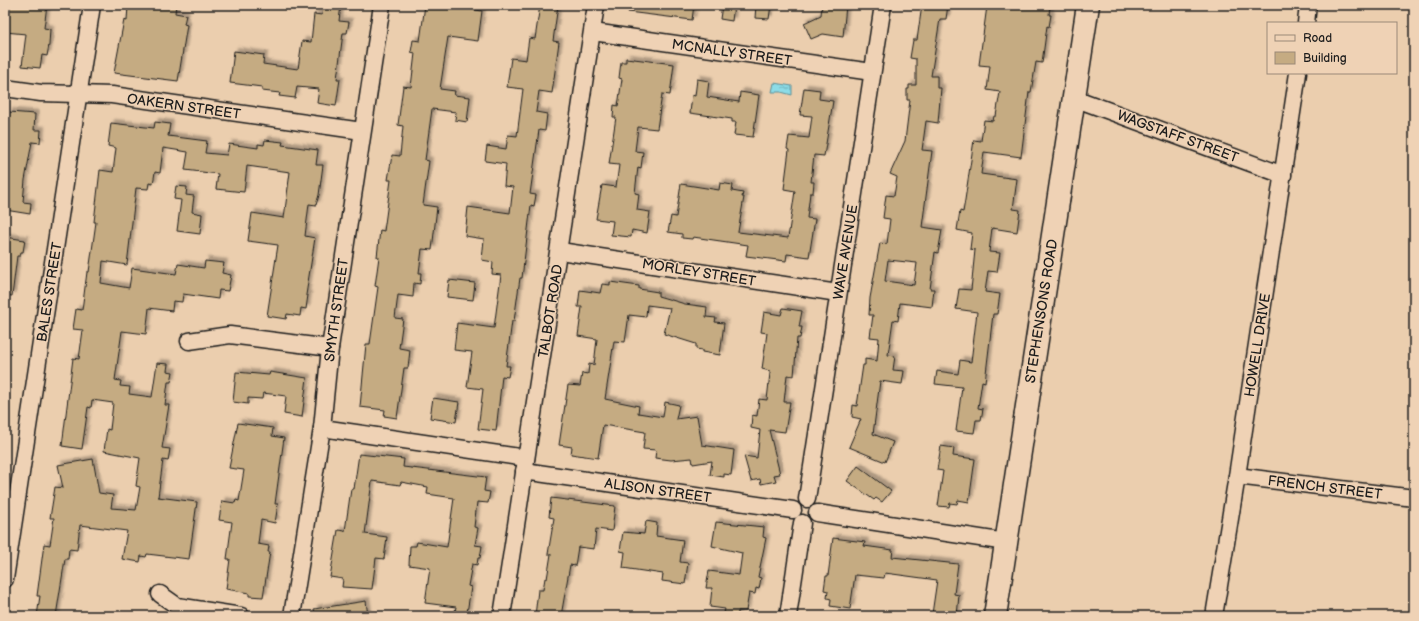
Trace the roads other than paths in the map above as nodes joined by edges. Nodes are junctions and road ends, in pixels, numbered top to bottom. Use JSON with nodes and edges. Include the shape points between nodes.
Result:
{"nodes":[{"id":1,"x":92,"y":5,"type":"edge"},
{"id":2,"x":382,"y":5,"type":"edge"},
{"id":3,"x":596,"y":5,"type":"edge"},
{"id":4,"x":883,"y":5,"type":"edge"},
{"id":5,"x":1088,"y":5,"type":"edge"},
{"id":6,"x":1308,"y":5,"type":"edge"},
{"id":7,"x":1306,"y":22,"type":"edge"},
{"id":8,"x":592,"y":32,"type":"junction"},
{"id":9,"x":872,"y":72,"type":"junction"},
{"id":10,"x":1298,"y":74,"type":"edge"},
{"id":11,"x":5,"y":88,"type":"edge"},
{"id":12,"x":78,"y":95,"type":"junction"},
{"id":13,"x":1074,"y":98,"type":"junction"},
{"id":14,"x":362,"y":132,"type":"junction"},
{"id":15,"x":1282,"y":175,"type":"junction"},
{"id":16,"x":560,"y":251,"type":"junction"},
{"id":17,"x":838,"y":293,"type":"junction"},
{"id":18,"x":189,"y":340,"type":"dead end"},
{"id":19,"x":330,"y":348,"type":"junction"},
{"id":20,"x":322,"y":428,"type":"junction"},
{"id":21,"x":525,"y":465,"type":"junction"},
{"id":22,"x":1237,"y":476,"type":"junction"},
{"id":23,"x":1414,"y":498,"type":"edge"},
{"id":24,"x":807,"y":499,"type":"junction"},
{"id":25,"x":793,"y":510,"type":"junction"},
{"id":26,"x":817,"y":513,"type":"junction"},
{"id":27,"x":802,"y":523,"type":"junction"},
{"id":28,"x":1006,"y":542,"type":"junction"},
{"id":29,"x":5,"y":579,"type":"edge"},
{"id":30,"x":160,"y":594,"type":"dead end"},
{"id":31,"x":241,"y":616,"type":"edge"},
{"id":32,"x":292,"y":616,"type":"edge"},
{"id":33,"x":502,"y":616,"type":"edge"},
{"id":34,"x":788,"y":616,"type":"edge"},
{"id":35,"x":994,"y":616,"type":"edge"},
{"id":36,"x":1214,"y":616,"type":"edge"}],
"edges":[{"from":1,"to":12,"type":"street","name":"BALES STREET"},
{"from":2,"to":14,"type":"street","name":"SMYTH STREET"},
{"from":3,"to":8,"type":"street","name":"TALBOT ROAD"},
{"from":4,"to":9,"type":"street","name":"WAVE AVENUE"},
{"from":5,"to":13,"type":"main road","name":"STEPHENSONS ROAD"},
{"from":6,"to":7,"type":"street"},
{"from":8,"to":9,"type":"street","name":"MCNALLY STREET"},
{"from":8,"to":16,"type":"street","name":"TALBOT ROAD"},
{"from":9,"to":17,"type":"street","name":"WAVE AVENUE"},
{"from":10,"to":15,"type":"street","name":"HOWELL DRIVE"},
{"from":11,"to":12,"type":"street","name":"OAKERN STREET"},
{"from":12,"to":14,"type":"street","name":"OAKERN STREET","via":[[112,95]]},
{"from":12,"to":29,"type":"street","name":"BALES STREET"},
{"from":13,"to":15,"type":"street","name":"WAGSTAFF STREET"},
{"from":13,"to":28,"type":"main road","name":"STEPHENSONS ROAD"},
{"from":14,"to":19,"type":"street","name":"SMYTH STREET"},
{"from":15,"to":22,"type":"street","name":"HOWELL DRIVE"},
{"from":16,"to":17,"type":"street","name":"MORLEY STREET"},
{"from":16,"to":21,"type":"street","name":"TALBOT ROAD"},
{"from":17,"to":24,"type":"street","name":"WAVE AVENUE"},
{"from":18,"to":19,"type":"street","via":[[230,335]]},
{"from":19,"to":20,"type":"street","name":"SMYTH STREET"},
{"from":20,"to":21,"type":"street","name":"ALISON STREET"},
{"from":20,"to":32,"type":"street","name":"SMYTH STREET"},
{"from":21,"to":25,"type":"street","name":"ALISON STREET"},
{"from":21,"to":33,"type":"street","name":"TALBOT ROAD"},
{"from":22,"to":23,"type":"street","name":"FRENCH STREET"},
{"from":22,"to":36,"type":"street","name":"HOWELL DRIVE"},
{"from":24,"to":25,"type":"street","via":[[796,502]]},
{"from":24,"to":26,"type":"street","via":[[814,503]]},
{"from":25,"to":27,"type":"street","via":[[795,518]]},
{"from":26,"to":27,"type":"street","via":[[813,520]]},
{"from":26,"to":28,"type":"street"},
{"from":27,"to":34,"type":"street"},
{"from":28,"to":35,"type":"main road","name":"STEPHENSONS ROAD"},
{"from":30,"to":31,"type":"street","via":[[177,606]]}]}
